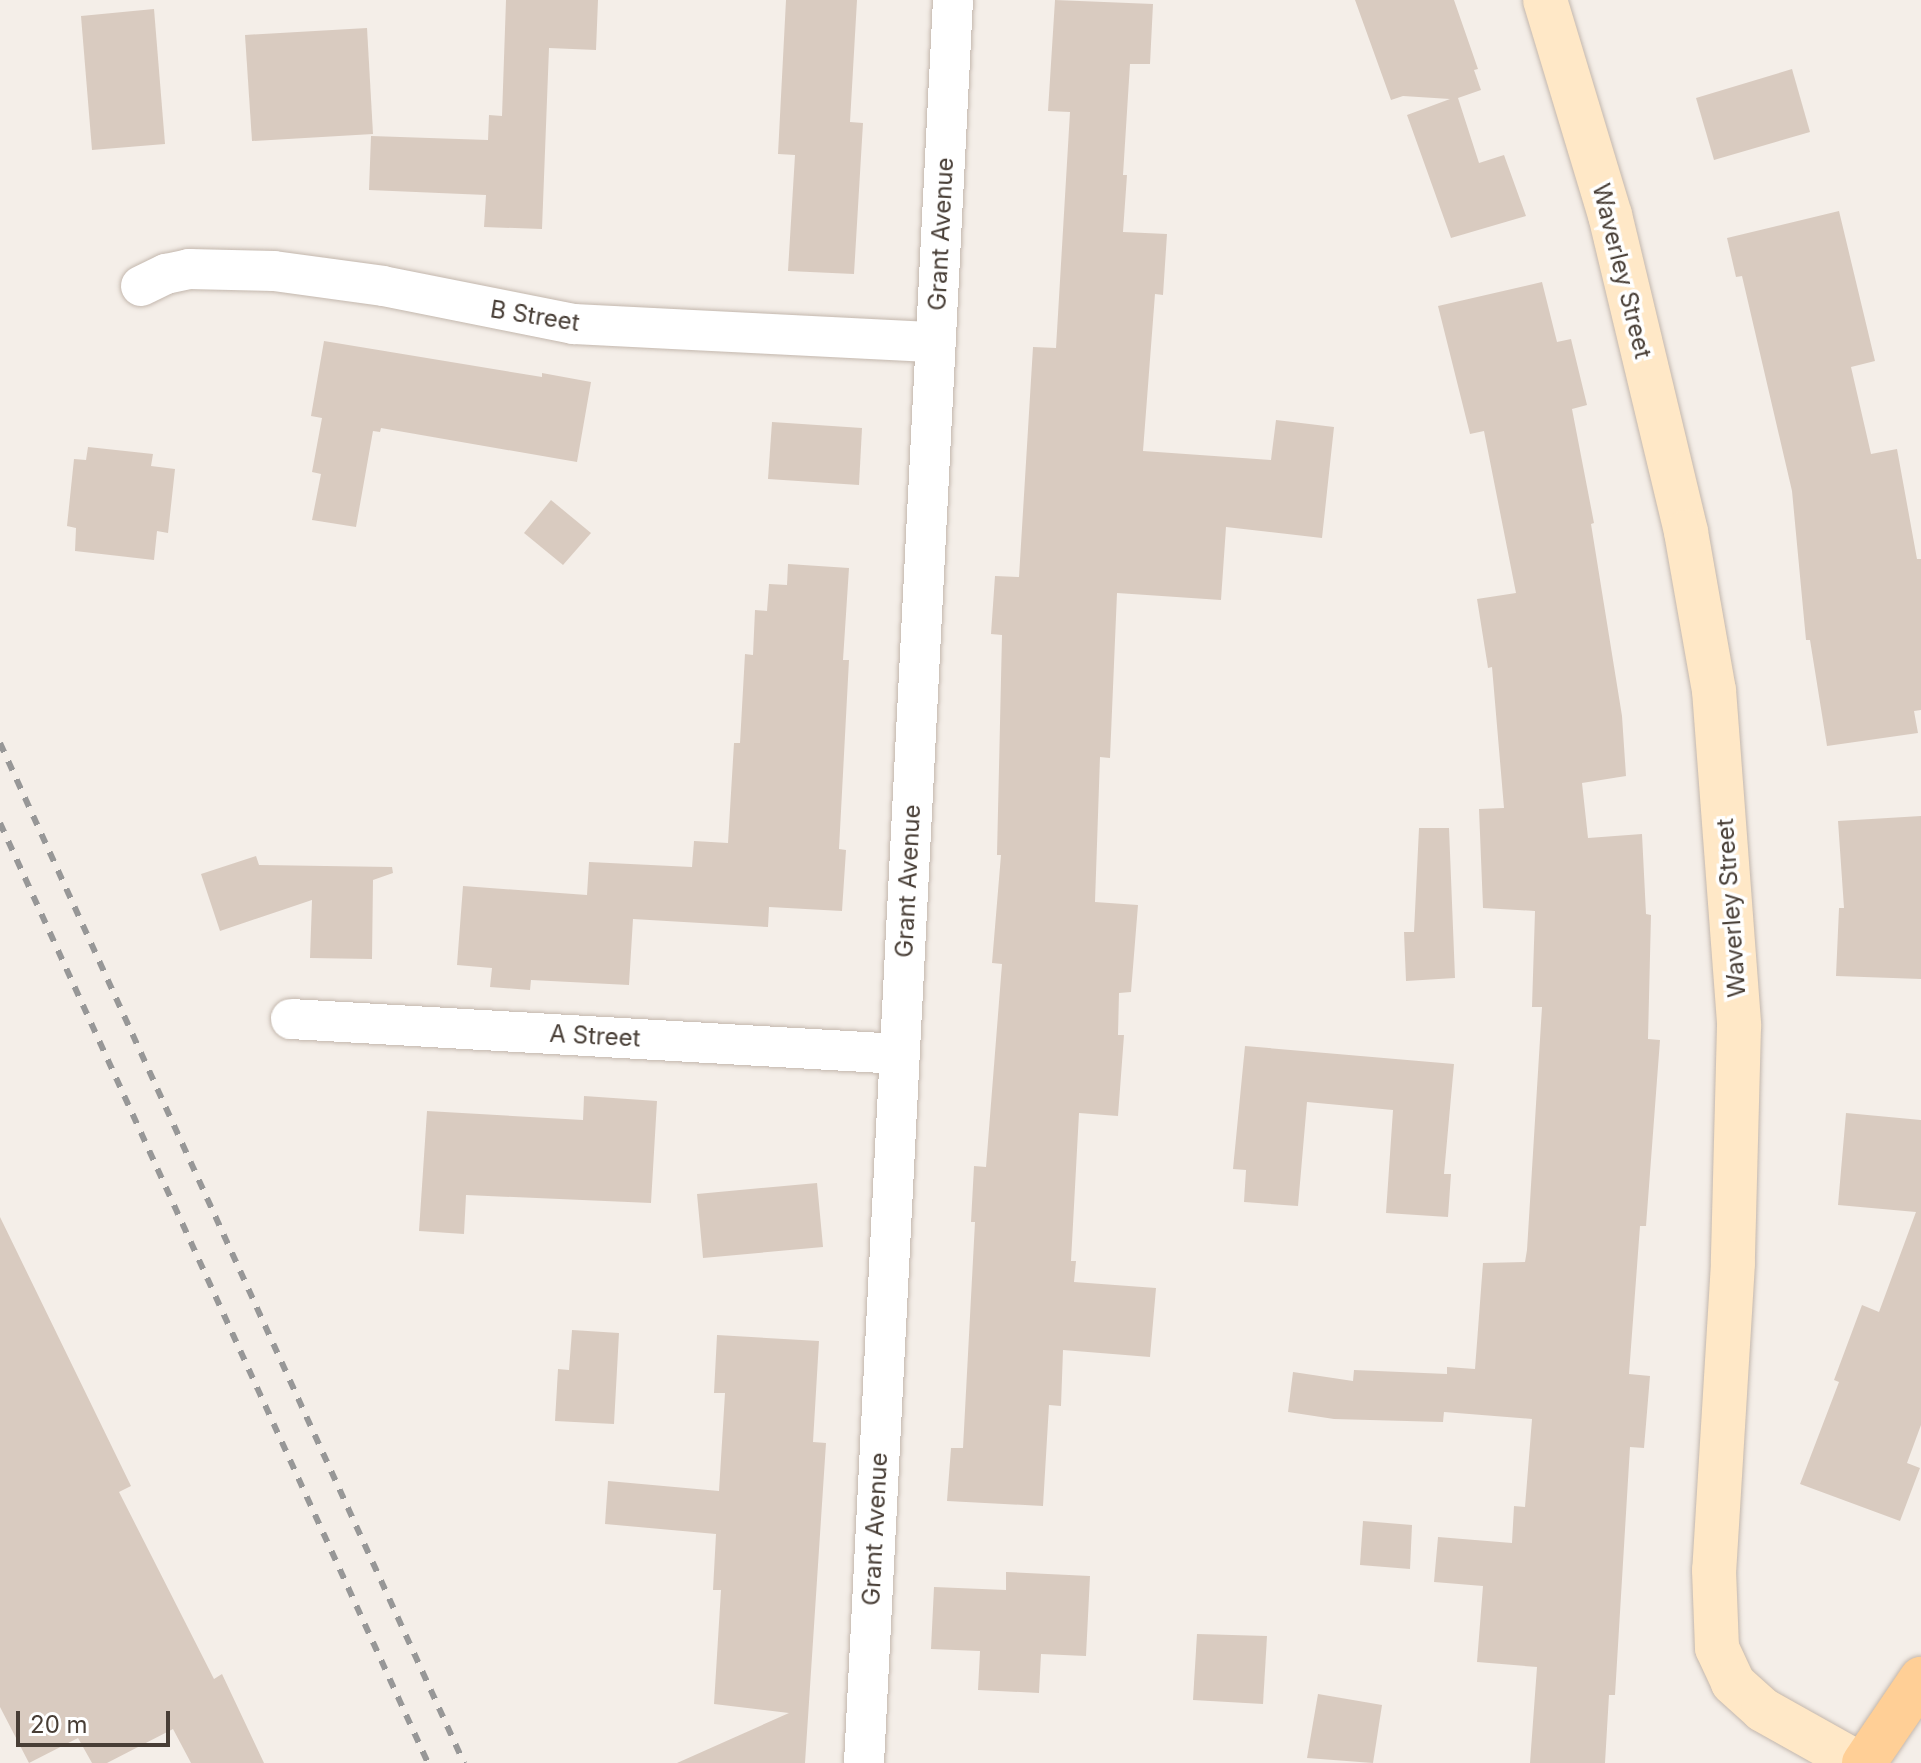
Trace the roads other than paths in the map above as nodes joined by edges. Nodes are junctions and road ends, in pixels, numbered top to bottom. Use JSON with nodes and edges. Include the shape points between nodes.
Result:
{"nodes":[{"id":1,"x":953,"y":0,"type":"edge"},
{"id":2,"x":1545,"y":0,"type":"edge"},
{"id":3,"x":141,"y":286,"type":"dead end"},
{"id":4,"x":935,"y":342,"type":"junction"},
{"id":5,"x":291,"y":1019,"type":"dead end"},
{"id":6,"x":899,"y":1054,"type":"junction"},
{"id":7,"x":1921,"y":1679,"type":"edge"},
{"id":8,"x":864,"y":1763,"type":"edge"},
{"id":9,"x":1861,"y":1763,"type":"edge"}],
"edges":[{"from":1,"to":4,"type":"street","name":"Grant Avenue"},
{"from":2,"to":9,"type":"street","name":"Waverley Street","via":[[1610,215],[1686,532],[1714,690],[1739,1026],[1733,1263],[1714,1570],[1717,1648],[1733,1683],[1763,1710]]},
{"from":3,"to":4,"type":"street","name":"B Street","via":[[189,269],[274,271],[383,286],[574,324]]},
{"from":4,"to":6,"type":"street","name":"Grant Avenue"},
{"from":5,"to":6,"type":"street","name":"A Street"},
{"from":6,"to":8,"type":"street","name":"Grant Avenue"},
{"from":7,"to":9,"type":"main road"}]}
